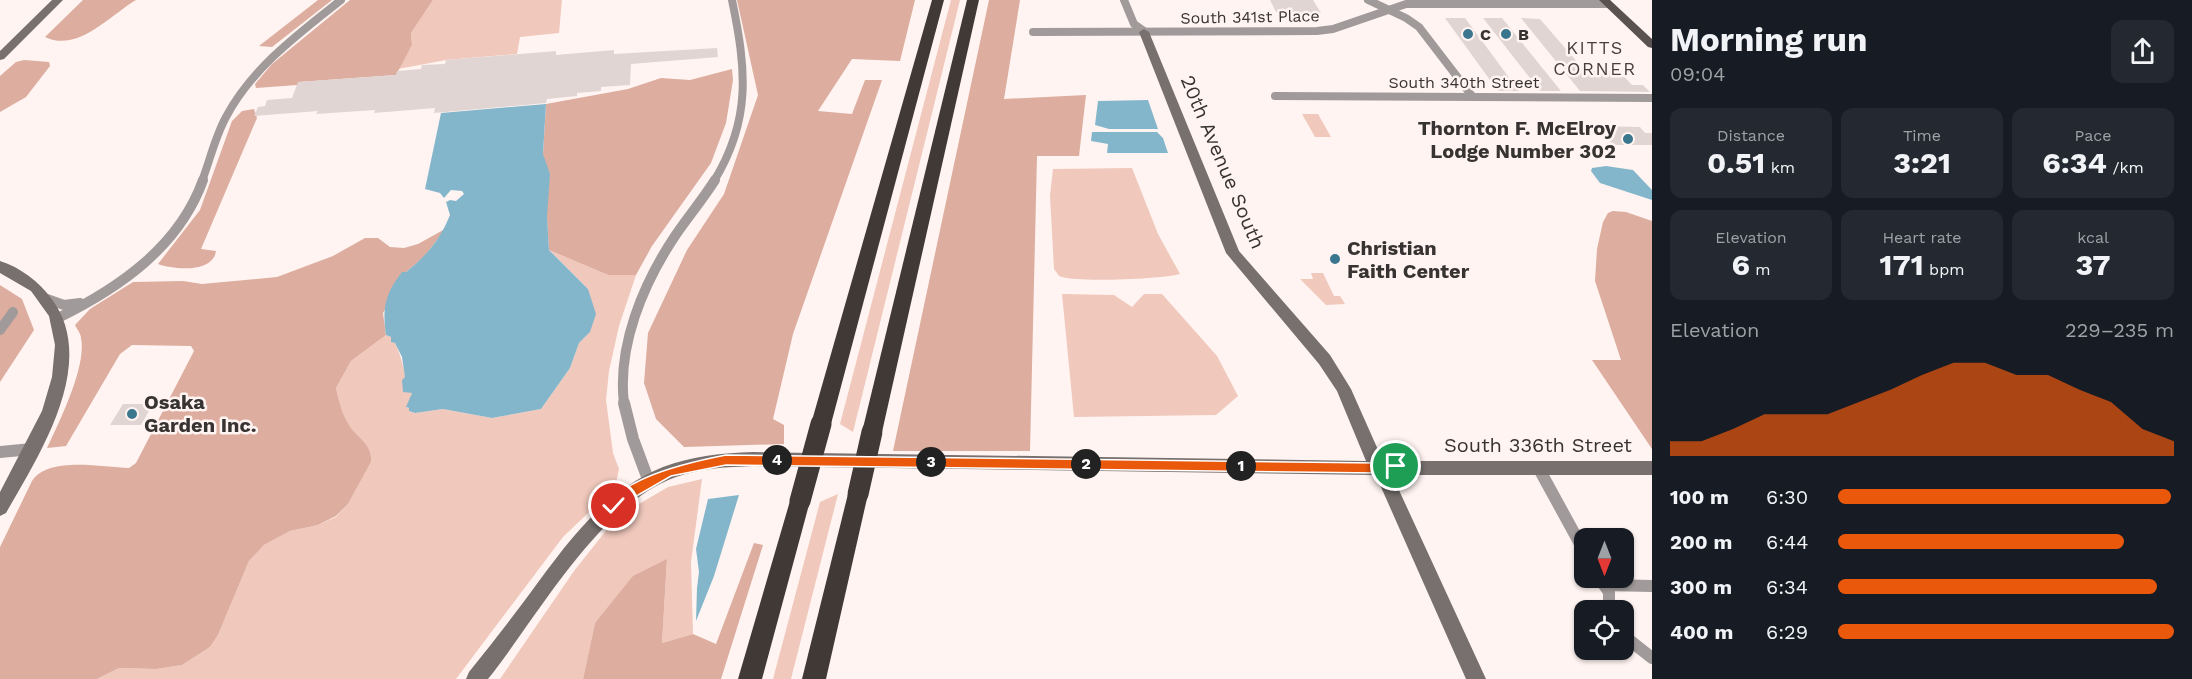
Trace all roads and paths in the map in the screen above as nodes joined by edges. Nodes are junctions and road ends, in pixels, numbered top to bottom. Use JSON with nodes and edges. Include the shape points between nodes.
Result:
{"nodes":[{"id":1,"x":58,"y":0,"type":"edge"},
{"id":2,"x":341,"y":0,"type":"edge"},
{"id":3,"x":732,"y":0,"type":"edge"},
{"id":4,"x":938,"y":0,"type":"edge"},
{"id":5,"x":973,"y":0,"type":"edge"},
{"id":6,"x":1124,"y":0,"type":"edge"},
{"id":7,"x":1368,"y":0,"type":"edge"},
{"id":8,"x":1606,"y":2,"type":"edge"},
{"id":9,"x":1387,"y":9,"type":"junction"},
{"id":10,"x":1033,"y":32,"type":"dead end"},
{"id":11,"x":1144,"y":32,"type":"junction"},
{"id":12,"x":1652,"y":45,"type":"edge"},
{"id":13,"x":0,"y":57,"type":"edge"},
{"id":14,"x":1275,"y":96,"type":"dead end"},
{"id":15,"x":1472,"y":96,"type":"junction"},
{"id":16,"x":1652,"y":98,"type":"edge"},
{"id":17,"x":0,"y":266,"type":"edge"},
{"id":18,"x":47,"y":299,"type":"junction"},
{"id":19,"x":95,"y":300,"type":"junction"},
{"id":20,"x":13,"y":312,"type":"dead end"},
{"id":21,"x":58,"y":318,"type":"junction"},
{"id":22,"x":0,"y":330,"type":"edge"},
{"id":23,"x":32,"y":449,"type":"junction"},
{"id":24,"x":0,"y":452,"type":"edge"},
{"id":25,"x":1538,"y":467,"type":"junction"},
{"id":26,"x":1377,"y":468,"type":"junction"},
{"id":27,"x":1652,"y":468,"type":"edge"},
{"id":28,"x":649,"y":482,"type":"junction"},
{"id":29,"x":0,"y":508,"type":"edge"},
{"id":30,"x":1574,"y":533,"type":"edge"},
{"id":31,"x":1634,"y":584,"type":"edge"},
{"id":32,"x":1652,"y":586,"type":"edge"},
{"id":33,"x":1634,"y":644,"type":"edge"},
{"id":34,"x":1652,"y":658,"type":"edge"},
{"id":35,"x":476,"y":679,"type":"edge"},
{"id":36,"x":750,"y":679,"type":"edge"},
{"id":37,"x":814,"y":679,"type":"edge"},
{"id":38,"x":1476,"y":679,"type":"edge"}],
"edges":[{"from":1,"to":13,"type":"street"},
{"from":2,"to":19,"type":"street","via":[[278,51],[247,84],[225,117],[196,195],[177,228],[137,269]]},
{"from":3,"to":28,"type":"street","via":[[746,83],[734,142],[718,179],[657,266],[641,301],[624,370],[627,416]]},
{"from":4,"to":36,"type":"highway","bridge":true},
{"from":5,"to":37,"type":"highway","bridge":true},
{"from":6,"to":11,"type":"street","via":[[1134,24]]},
{"from":7,"to":9,"type":"street"},
{"from":8,"to":9,"type":"street","name":"South 341st Place","via":[[1413,4]]},
{"from":8,"to":12,"type":"main road"},
{"from":9,"to":11,"type":"street","name":"South 341st Place","via":[[1317,32]]},
{"from":9,"to":15,"type":"street","via":[[1421,29]]},
{"from":10,"to":11,"type":"street","name":"South 341st Place"},
{"from":11,"to":26,"type":"street","name":"20th Avenue South","via":[[1233,253],[1337,377]]},
{"from":14,"to":15,"type":"street","name":"South 340th Street"},
{"from":15,"to":16,"type":"street","name":"South 340th Street"},
{"from":17,"to":18,"type":"street","via":[[28,280]]},
{"from":18,"to":19,"type":"street","via":[[69,306]]},
{"from":18,"to":21,"type":"street"},
{"from":19,"to":21,"type":"street"},
{"from":20,"to":22,"type":"street"},
{"from":21,"to":23,"type":"street","via":[[64,354],[62,376]]},
{"from":23,"to":24,"type":"street"},
{"from":23,"to":29,"type":"street"},
{"from":25,"to":26,"type":"street","name":"South 336th Street"},
{"from":25,"to":27,"type":"street","name":"South 336th Street"},
{"from":25,"to":30,"type":"street"},
{"from":26,"to":28,"type":"street","name":"South 336th Street","via":[[744,459],[688,466]]},
{"from":26,"to":38,"type":"street","name":"20th Avenue South","via":[[1388,483]]},
{"from":28,"to":35,"type":"street","name":"South 336th Street","via":[[589,528]]},
{"from":31,"to":32,"type":"street"},
{"from":33,"to":34,"type":"street"}]}
